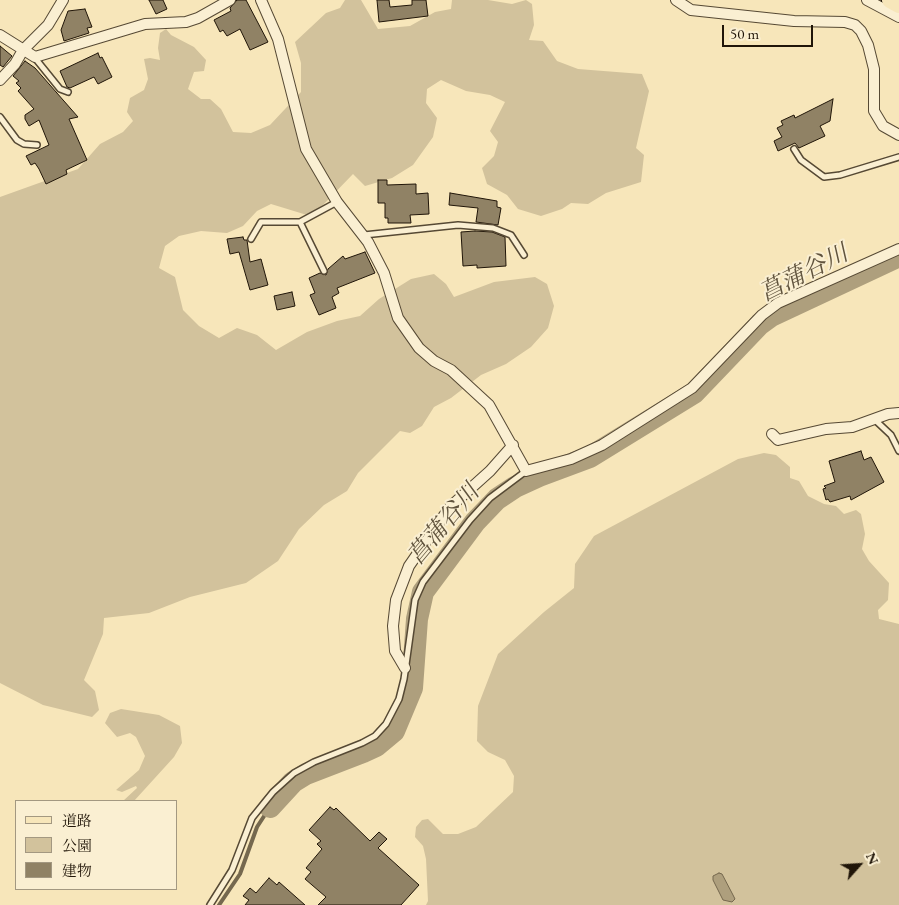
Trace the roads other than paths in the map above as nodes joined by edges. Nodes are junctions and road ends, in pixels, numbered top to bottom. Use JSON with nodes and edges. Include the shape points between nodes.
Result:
{"nodes":[{"id":1,"x":63,"y":0,"type":"edge"},
{"id":2,"x":230,"y":0,"type":"edge"},
{"id":3,"x":261,"y":0,"type":"edge"},
{"id":4,"x":676,"y":0,"type":"edge"},
{"id":5,"x":867,"y":0,"type":"edge"},
{"id":6,"x":890,"y":0,"type":"edge"},
{"id":7,"x":899,"y":5,"type":"edge"},
{"id":8,"x":899,"y":17,"type":"edge"},
{"id":9,"x":0,"y":35,"type":"edge"},
{"id":10,"x":23,"y":50,"type":"junction"},
{"id":11,"x":35,"y":57,"type":"junction"},
{"id":12,"x":0,"y":80,"type":"edge"},
{"id":13,"x":68,"y":92,"type":"dead end"},
{"id":14,"x":0,"y":117,"type":"edge"},
{"id":15,"x":899,"y":134,"type":"edge"},
{"id":16,"x":37,"y":145,"type":"dead end"},
{"id":17,"x":794,"y":149,"type":"dead end"},
{"id":18,"x":899,"y":158,"type":"edge"},
{"id":19,"x":337,"y":202,"type":"junction"},
{"id":20,"x":300,"y":222,"type":"junction"},
{"id":21,"x":363,"y":236,"type":"junction"},
{"id":22,"x":251,"y":239,"type":"dead end"},
{"id":23,"x":899,"y":249,"type":"edge"},
{"id":24,"x":524,"y":255,"type":"dead end"},
{"id":25,"x":324,"y":271,"type":"dead end"},
{"id":26,"x":899,"y":413,"type":"edge"},
{"id":27,"x":874,"y":419,"type":"junction"},
{"id":28,"x":772,"y":434,"type":"dead end"},
{"id":29,"x":513,"y":445,"type":"junction"},
{"id":30,"x":899,"y":451,"type":"edge"},
{"id":31,"x":526,"y":471,"type":"junction"},
{"id":32,"x":405,"y":668,"type":"junction"},
{"id":33,"x":210,"y":905,"type":"edge"}],
"edges":[{"from":1,"to":10,"type":"street","via":[[48,25]]},
{"from":2,"to":11,"type":"street","via":[[186,22],[145,24]]},
{"from":3,"to":19,"type":"street","via":[[278,39],[306,149]]},
{"from":4,"to":15,"type":"street","via":[[691,10],[855,25],[868,45],[874,69],[874,111],[883,126]]},
{"from":5,"to":8,"type":"street"},
{"from":6,"to":7,"type":"main road"},
{"from":9,"to":10,"type":"street"},
{"from":10,"to":11,"type":"street"},
{"from":10,"to":12,"type":"street"},
{"from":11,"to":13,"type":"lane","via":[[60,89]]},
{"from":14,"to":16,"type":"lane","via":[[17,140]]},
{"from":17,"to":18,"type":"lane","via":[[801,160],[824,177]]},
{"from":19,"to":20,"type":"lane"},
{"from":19,"to":21,"type":"street"},
{"from":20,"to":22,"type":"lane","via":[[266,220]]},
{"from":20,"to":25,"type":"lane"},
{"from":21,"to":24,"type":"lane","via":[[458,225],[493,228],[511,235]]},
{"from":21,"to":29,"type":"street","via":[[384,273],[398,318],[408,334],[434,361],[451,370],[489,404]]},
{"from":23,"to":31,"type":"street","via":[[778,304],[762,315],[692,388],[602,445],[570,459]]},
{"from":26,"to":27,"type":"street"},
{"from":27,"to":28,"type":"street","via":[[852,427],[826,429],[778,440]]},
{"from":27,"to":30,"type":"lane","via":[[891,435]]},
{"from":29,"to":31,"type":"street"},
{"from":29,"to":32,"type":"street","via":[[450,507],[409,566],[396,600],[393,626],[395,651]]},
{"from":31,"to":32,"type":"lane","via":[[490,498],[423,582],[415,600]]},
{"from":32,"to":33,"type":"lane","via":[[399,699],[386,724],[375,736],[294,773],[261,805],[252,818],[232,870]]}]}
